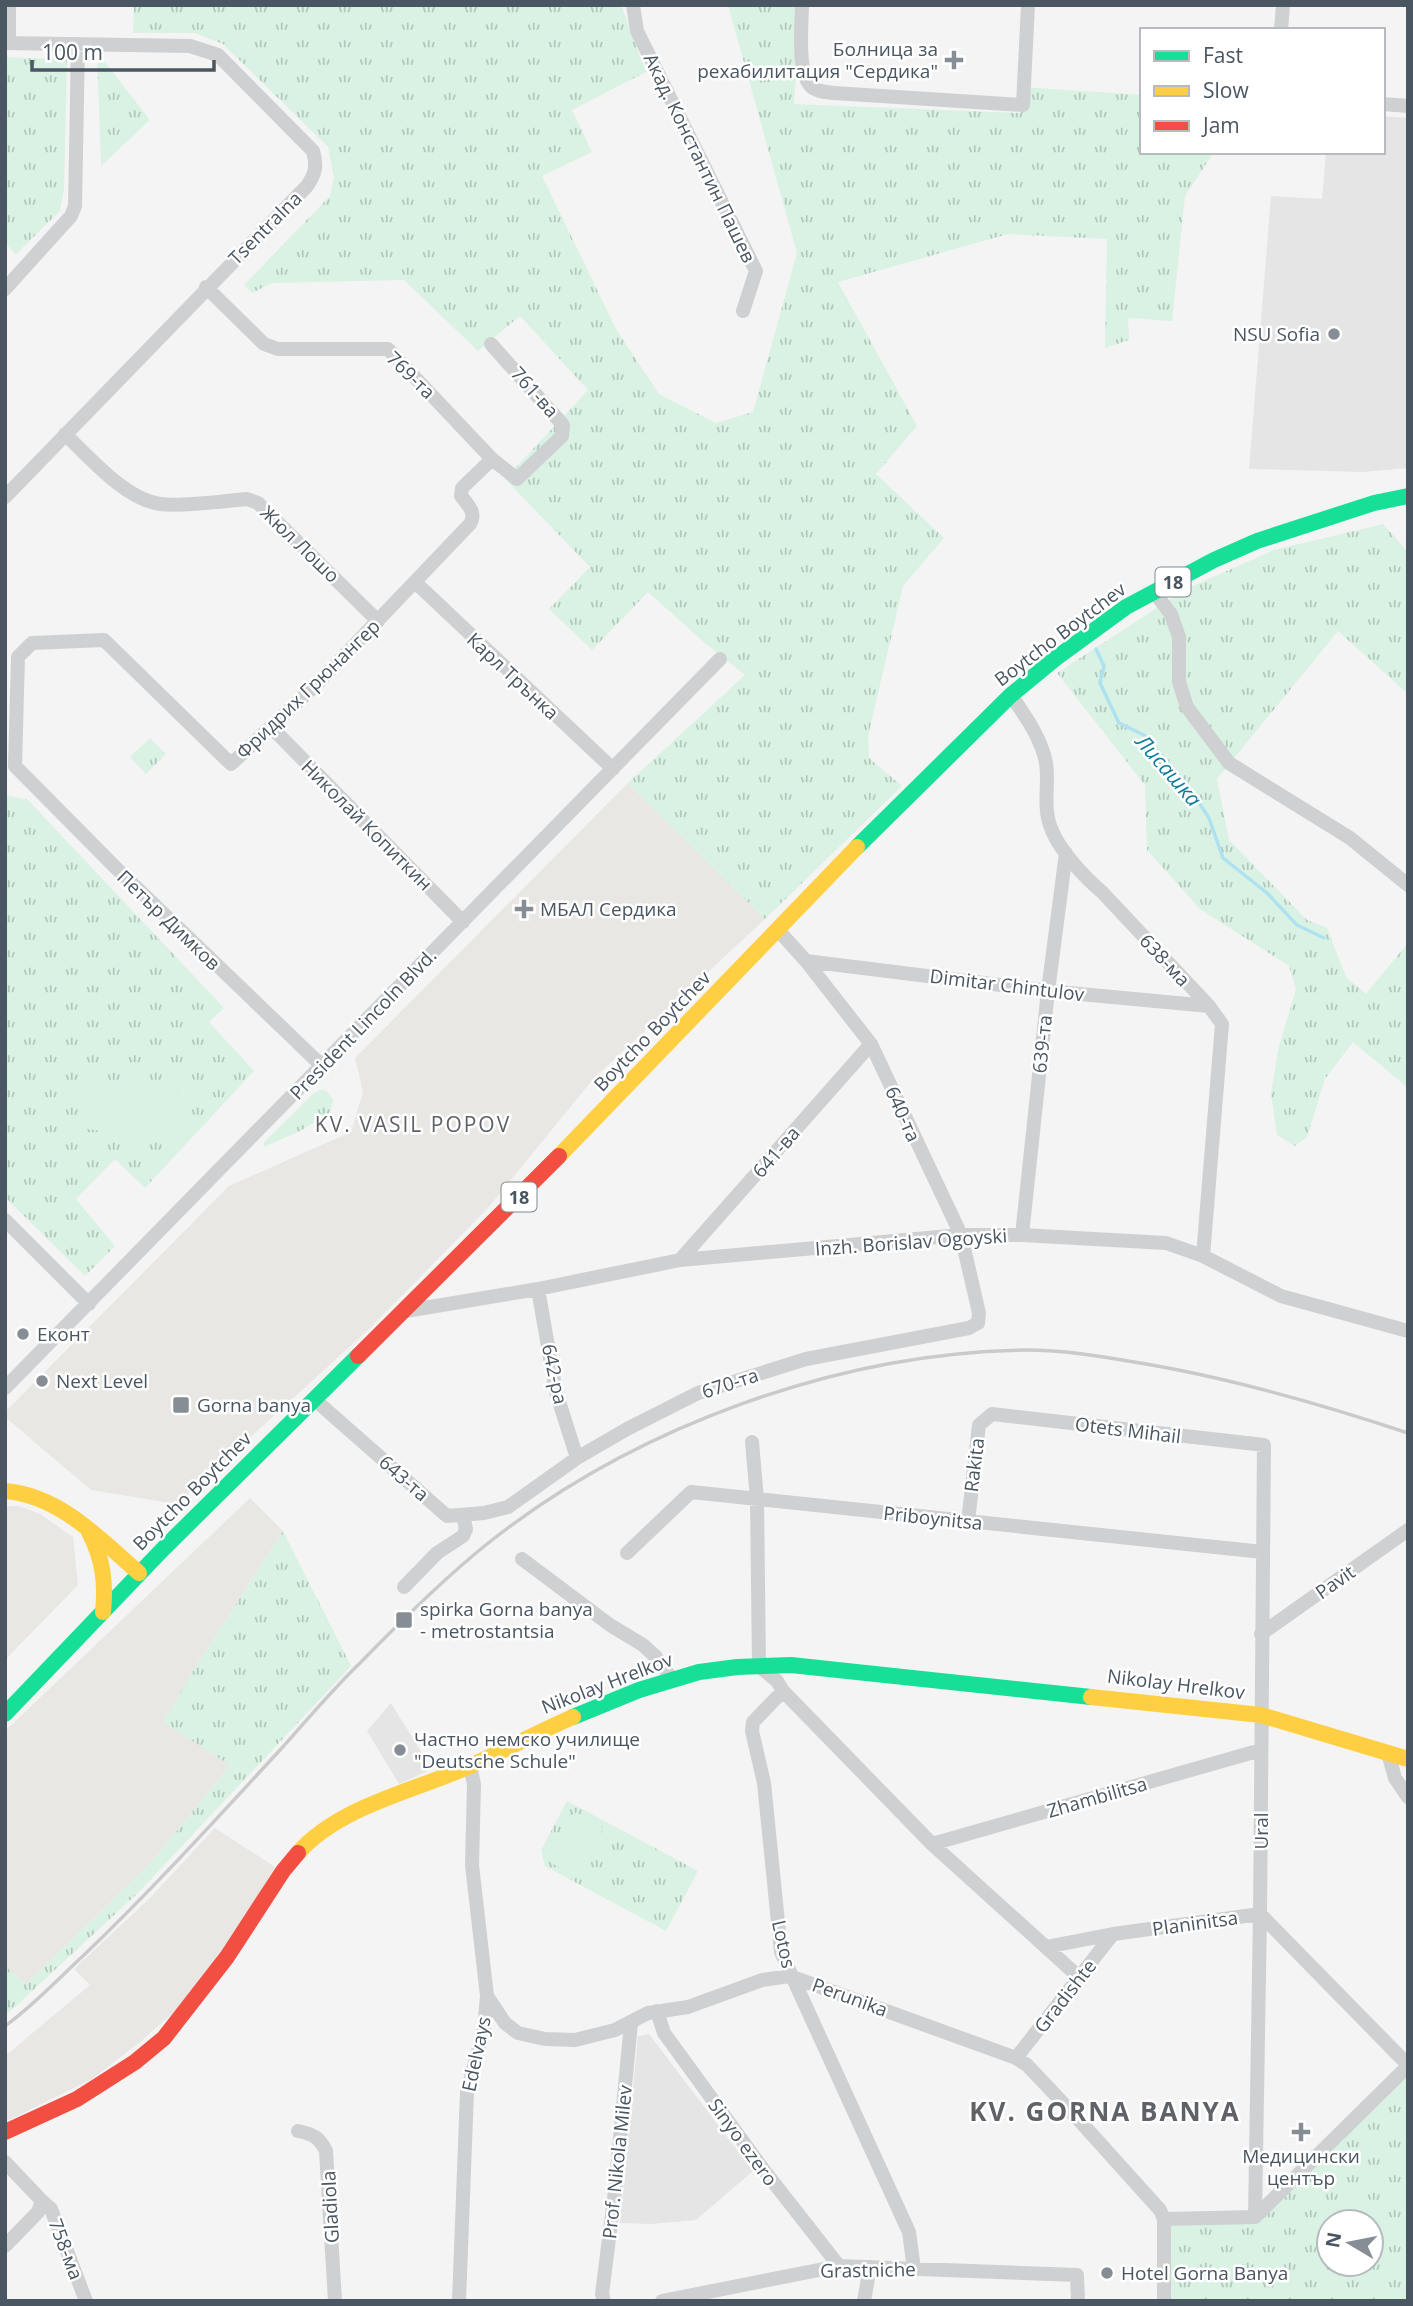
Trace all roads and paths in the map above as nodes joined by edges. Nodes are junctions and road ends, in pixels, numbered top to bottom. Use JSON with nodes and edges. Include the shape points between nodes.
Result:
{"nodes":[{"id":1,"x":9,"y":5,"type":"edge"},
{"id":2,"x":633,"y":5,"type":"edge"},
{"id":3,"x":802,"y":5,"type":"edge"},
{"id":4,"x":1028,"y":5,"type":"edge"},
{"id":5,"x":1283,"y":5,"type":"edge"},
{"id":6,"x":1281,"y":28,"type":"edge"},
{"id":7,"x":7,"y":43,"type":"edge"},
{"id":8,"x":78,"y":44,"type":"junction"},
{"id":9,"x":1385,"y":104,"type":"edge"},
{"id":10,"x":1408,"y":106,"type":"edge"},
{"id":11,"x":206,"y":287,"type":"junction"},
{"id":12,"x":5,"y":289,"type":"edge"},
{"id":13,"x":743,"y":311,"type":"dead end"},
{"id":14,"x":491,"y":344,"type":"dead end"},
{"id":15,"x":65,"y":434,"type":"junction"},
{"id":16,"x":492,"y":459,"type":"junction"},
{"id":17,"x":1408,"y":496,"type":"edge"},
{"id":18,"x":5,"y":497,"type":"edge"},
{"id":19,"x":415,"y":582,"type":"junction"},
{"id":20,"x":1154,"y":593,"type":"junction"},
{"id":21,"x":378,"y":621,"type":"junction"},
{"id":22,"x":720,"y":659,"type":"dead end"},
{"id":23,"x":1011,"y":695,"type":"junction"},
{"id":24,"x":272,"y":728,"type":"junction"},
{"id":25,"x":613,"y":769,"type":"junction"},
{"id":26,"x":19,"y":770,"type":"joint"},
{"id":27,"x":1066,"y":853,"type":"junction"},
{"id":28,"x":1408,"y":885,"type":"edge"},
{"id":29,"x":463,"y":922,"type":"junction"},
{"id":30,"x":778,"y":930,"type":"junction"},
{"id":31,"x":806,"y":961,"type":"junction"},
{"id":32,"x":1048,"y":991,"type":"junction"},
{"id":33,"x":1209,"y":1006,"type":"junction"},
{"id":34,"x":871,"y":1044,"type":"junction"},
{"id":35,"x":322,"y":1066,"type":"junction"},
{"id":36,"x":5,"y":1220,"type":"edge"},
{"id":37,"x":961,"y":1235,"type":"junction"},
{"id":38,"x":1022,"y":1235,"type":"junction"},
{"id":39,"x":1203,"y":1256,"type":"junction"},
{"id":40,"x":680,"y":1260,"type":"junction"},
{"id":41,"x":538,"y":1289,"type":"junction"},
{"id":42,"x":89,"y":1304,"type":"junction"},
{"id":43,"x":403,"y":1311,"type":"junction"},
{"id":44,"x":978,"y":1324,"type":"joint"},
{"id":45,"x":1408,"y":1331,"type":"edge"},
{"id":46,"x":5,"y":1388,"type":"edge"},
{"id":47,"x":314,"y":1399,"type":"junction"},
{"id":48,"x":992,"y":1414,"type":"joint"},
{"id":49,"x":752,"y":1442,"type":"dead end"},
{"id":50,"x":1264,"y":1445,"type":"joint"},
{"id":51,"x":577,"y":1458,"type":"junction"},
{"id":52,"x":5,"y":1491,"type":"edge"},
{"id":53,"x":757,"y":1499,"type":"junction"},
{"id":54,"x":508,"y":1507,"type":"joint"},
{"id":55,"x":463,"y":1515,"type":"junction"},
{"id":56,"x":968,"y":1522,"type":"junction"},
{"id":57,"x":1408,"y":1530,"type":"edge"},
{"id":58,"x":89,"y":1532,"type":"junction"},
{"id":59,"x":1262,"y":1552,"type":"junction"},
{"id":60,"x":627,"y":1553,"type":"dead end"},
{"id":61,"x":522,"y":1559,"type":"dead end"},
{"id":62,"x":139,"y":1573,"type":"junction"},
{"id":63,"x":404,"y":1587,"type":"dead end"},
{"id":64,"x":103,"y":1612,"type":"junction"},
{"id":65,"x":1261,"y":1634,"type":"junction"},
{"id":66,"x":760,"y":1666,"type":"junction"},
{"id":67,"x":672,"y":1679,"type":"junction"},
{"id":68,"x":783,"y":1691,"type":"junction"},
{"id":69,"x":5,"y":1714,"type":"edge"},
{"id":70,"x":1261,"y":1715,"type":"junction"},
{"id":71,"x":1262,"y":1750,"type":"junction"},
{"id":72,"x":1388,"y":1753,"type":"junction"},
{"id":73,"x":1408,"y":1759,"type":"edge"},
{"id":74,"x":470,"y":1766,"type":"junction"},
{"id":75,"x":1408,"y":1797,"type":"edge"},
{"id":76,"x":932,"y":1844,"type":"junction"},
{"id":77,"x":1260,"y":1914,"type":"junction"},
{"id":78,"x":1113,"y":1934,"type":"junction"},
{"id":79,"x":1046,"y":1947,"type":"junction"},
{"id":80,"x":790,"y":1976,"type":"junction"},
{"id":81,"x":1080,"y":1978,"type":"junction"},
{"id":82,"x":487,"y":1996,"type":"junction"},
{"id":83,"x":657,"y":2011,"type":"junction"},
{"id":84,"x":631,"y":2023,"type":"junction"},
{"id":85,"x":1016,"y":2058,"type":"junction"},
{"id":86,"x":1408,"y":2066,"type":"edge"},
{"id":87,"x":298,"y":2131,"type":"dead end"},
{"id":88,"x":5,"y":2132,"type":"edge"},
{"id":89,"x":5,"y":2162,"type":"edge"},
{"id":90,"x":42,"y":2201,"type":"junction"},
{"id":91,"x":1255,"y":2217,"type":"junction"},
{"id":92,"x":1164,"y":2219,"type":"junction"},
{"id":93,"x":5,"y":2246,"type":"edge"},
{"id":94,"x":839,"y":2266,"type":"junction"},
{"id":95,"x":870,"y":2267,"type":"junction"},
{"id":96,"x":914,"y":2269,"type":"junction"},
{"id":97,"x":86,"y":2301,"type":"edge"},
{"id":98,"x":335,"y":2301,"type":"edge"},
{"id":99,"x":458,"y":2301,"type":"edge"},
{"id":100,"x":604,"y":2301,"type":"edge"},
{"id":101,"x":662,"y":2301,"type":"edge"},
{"id":102,"x":864,"y":2301,"type":"edge"},
{"id":103,"x":1079,"y":2301,"type":"edge"},
{"id":104,"x":1164,"y":2301,"type":"edge"}],
"edges":[{"from":1,"to":7,"type":"street"},
{"from":2,"to":13,"type":"street","name":"Акад. Константин Пашев","via":[[637,31],[756,271]]},
{"from":3,"to":4,"type":"street","via":[[802,65],[812,88],[1023,105]]},
{"from":5,"to":6,"type":"street"},
{"from":7,"to":8,"type":"street"},
{"from":8,"to":11,"type":"street","name":"Tsentralna","via":[[190,46],[218,55],[313,151],[316,164],[307,186]]},
{"from":8,"to":12,"type":"street","via":[[75,206]]},
{"from":9,"to":10,"type":"street"},
{"from":11,"to":15,"type":"street","name":"Tsentralna"},
{"from":11,"to":16,"type":"street","name":"769-та","via":[[264,344],[290,351],[388,349]]},
{"from":14,"to":16,"type":"street","name":"761-ва","via":[[564,425],[562,436],[520,478]]},
{"from":15,"to":18,"type":"street","name":"Tsentralna"},
{"from":15,"to":21,"type":"street","name":"Жюл Лошо","via":[[118,484],[145,499],[161,504],[247,499],[258,503]]},
{"from":16,"to":19,"type":"street","name":"Фридрих Грюнангер","via":[[462,488],[461,496],[473,512],[470,524]]},
{"from":17,"to":20,"type":"main road","name":"Boytcho Boytchev","number":"18","via":[[1257,541]]},
{"from":19,"to":21,"type":"street","name":"Фридрих Грюнангер"},
{"from":19,"to":25,"type":"street","name":"Карл Трънка"},
{"from":20,"to":23,"type":"main road","name":"Boytcho Boytchev","number":"18","via":[[1126,607]]},
{"from":20,"to":28,"type":"street","via":[[1171,614],[1179,637],[1179,682],[1187,707],[1229,763],[1350,838]]},
{"from":21,"to":24,"type":"street","name":"Фридрих Грюнангер"},
{"from":22,"to":25,"type":"street","name":"President Lincoln Blvd."},
{"from":23,"to":27,"type":"street","name":"638-ма","via":[[1039,742],[1046,764],[1048,820]]},
{"from":23,"to":30,"type":"main road","name":"Boytcho Boytchev","number":"18"},
{"from":24,"to":26,"type":"street","name":"Фридрих Грюнангер","via":[[231,764],[104,640],[32,643],[18,657],[15,766]]},
{"from":24,"to":29,"type":"street","name":"Николай Копиткин"},
{"from":25,"to":29,"type":"street","name":"President Lincoln Blvd."},
{"from":26,"to":35,"type":"street","name":"Петър Димков"},
{"from":27,"to":32,"type":"street","name":"639-та"},
{"from":27,"to":33,"type":"street","name":"638-ма"},
{"from":29,"to":35,"type":"street","name":"President Lincoln Blvd."},
{"from":30,"to":31,"type":"street","name":"640-та"},
{"from":30,"to":43,"type":"main road","name":"Boytcho Boytchev","number":"18"},
{"from":31,"to":32,"type":"street","name":"Dimitar Chintulov"},
{"from":31,"to":34,"type":"street","name":"640-та"},
{"from":32,"to":33,"type":"street","name":"Dimitar Chintulov"},
{"from":32,"to":38,"type":"street","name":"639-та"},
{"from":33,"to":39,"type":"street","name":"638-ма","via":[[1222,1024]]},
{"from":34,"to":37,"type":"street","name":"640-та"},
{"from":34,"to":40,"type":"street","name":"641-ва"},
{"from":35,"to":42,"type":"street","name":"President Lincoln Blvd."},
{"from":36,"to":42,"type":"street"},
{"from":37,"to":38,"type":"street","name":"Inzh. Borislav Ogoyski"},
{"from":37,"to":40,"type":"street","name":"Inzh. Borislav Ogoyski"},
{"from":37,"to":44,"type":"street","name":"640-та"},
{"from":38,"to":39,"type":"street","name":"Inzh. Borislav Ogoyski","via":[[1144,1240]]},
{"from":39,"to":45,"type":"street","name":"Inzh. Borislav Ogoyski","via":[[1281,1296]]},
{"from":40,"to":41,"type":"street","name":"Inzh. Borislav Ogoyski"},
{"from":41,"to":43,"type":"street","name":"Inzh. Borislav Ogoyski"},
{"from":41,"to":51,"type":"street","name":"642-ра","via":[[556,1392]]},
{"from":42,"to":46,"type":"street","name":"President Lincoln Blvd."},
{"from":43,"to":47,"type":"main road","name":"Boytcho Boytchev","number":"18"},
{"from":44,"to":51,"type":"street","name":"670-та","via":[[806,1359],[698,1393]]},
{"from":47,"to":55,"type":"street","name":"643-та","via":[[447,1516]]},
{"from":47,"to":62,"type":"main road","name":"Boytcho Boytchev","number":"18"},
{"from":48,"to":50,"type":"street","name":"Otets Mihail"},
{"from":48,"to":56,"type":"street","name":"Rakita","via":[[979,1425]]},
{"from":49,"to":53,"type":"street"},
{"from":50,"to":59,"type":"street","name":"Ural"},
{"from":51,"to":54,"type":"street","name":"670-та"},
{"from":52,"to":58,"type":"main road","via":[[37,1496]]},
{"from":53,"to":56,"type":"street","name":"Priboynitsa"},
{"from":53,"to":60,"type":"street","name":"Priboynitsa","via":[[691,1492]]},
{"from":53,"to":66,"type":"street"},
{"from":54,"to":55,"type":"street","name":"643-та"},
{"from":55,"to":63,"type":"street","via":[[463,1536],[437,1553]]},
{"from":56,"to":59,"type":"street","name":"Priboynitsa"},
{"from":57,"to":65,"type":"street","name":"Pavit"},
{"from":58,"to":62,"type":"main road"},
{"from":58,"to":64,"type":"main road","via":[[104,1564]]},
{"from":59,"to":65,"type":"street","name":"Ural"},
{"from":61,"to":67,"type":"street","via":[[643,1645]]},
{"from":62,"to":64,"type":"main road","name":"Boytcho Boytchev","number":"18"},
{"from":64,"to":69,"type":"main road","name":"Boytcho Boytchev","number":"18"},
{"from":65,"to":70,"type":"street","name":"Ural"},
{"from":66,"to":67,"type":"main road","name":"Nikolay Hrelkov"},
{"from":66,"to":68,"type":"street"},
{"from":66,"to":70,"type":"main road","name":"Nikolay Hrelkov","via":[[813,1666]]},
{"from":67,"to":74,"type":"main road","name":"Nikolay Hrelkov","via":[[549,1727]]},
{"from":68,"to":76,"type":"street"},
{"from":68,"to":80,"type":"street","name":"Lotos","via":[[752,1722],[751,1731],[764,1783],[779,1940]]},
{"from":70,"to":71,"type":"street","name":"Ural"},
{"from":70,"to":72,"type":"main road","name":"Nikolay Hrelkov"},
{"from":71,"to":76,"type":"street","name":"Zhambilitsa"},
{"from":71,"to":77,"type":"street","name":"Ural"},
{"from":72,"to":73,"type":"main road","name":"Nikolay Hrelkov"},
{"from":72,"to":75,"type":"street","via":[[1395,1778]]},
{"from":74,"to":82,"type":"street","name":"Edelvays","via":[[474,1784],[472,1865]]},
{"from":74,"to":88,"type":"main road","name":"Nikolay Hrelkov","via":[[349,1815],[317,1835],[283,1871],[227,1957],[164,2038],[98,2086]]},
{"from":76,"to":79,"type":"street"},
{"from":77,"to":78,"type":"street","name":"Planinitsa"},
{"from":77,"to":86,"type":"street","name":"Planinitsa"},
{"from":77,"to":91,"type":"street","name":"Ural"},
{"from":78,"to":79,"type":"street","name":"Planinitsa"},
{"from":78,"to":81,"type":"street","name":"Gradishte"},
{"from":79,"to":81,"type":"street"},
{"from":80,"to":83,"type":"street","name":"Perunika","via":[[762,1980],[688,2007]]},
{"from":80,"to":85,"type":"street","name":"Perunika"},
{"from":80,"to":96,"type":"street","name":"Lotos","via":[[909,2232]]},
{"from":81,"to":85,"type":"street","name":"Gradishte"},
{"from":82,"to":84,"type":"street","name":"Perunika","via":[[505,2023],[525,2036],[582,2039]]},
{"from":82,"to":99,"type":"street","name":"Edelvays","via":[[484,2029],[467,2092]]},
{"from":83,"to":84,"type":"street","name":"Perunika"},
{"from":83,"to":94,"type":"street","name":"Sinyo ezero","via":[[664,2032]]},
{"from":84,"to":100,"type":"street","name":"Prof. Nikola Milev"},
{"from":85,"to":92,"type":"street","name":"Perunika","via":[[1078,2119]]},
{"from":86,"to":91,"type":"street"},
{"from":87,"to":98,"type":"street","name":"Gladiola","via":[[313,2134],[326,2151]]},
{"from":89,"to":90,"type":"street","name":"758-ма"},
{"from":90,"to":93,"type":"street","via":[[38,2212]]},
{"from":90,"to":97,"type":"street","name":"758-ма","via":[[51,2209]]},
{"from":91,"to":92,"type":"street"},
{"from":92,"to":104,"type":"street"},
{"from":94,"to":95,"type":"street","name":"Grastniche"},
{"from":94,"to":101,"type":"street","name":"Grastniche"},
{"from":95,"to":96,"type":"street","name":"Grastniche"},
{"from":95,"to":102,"type":"street"},
{"from":96,"to":103,"type":"street","name":"Grastniche","via":[[1077,2275]]}]}
